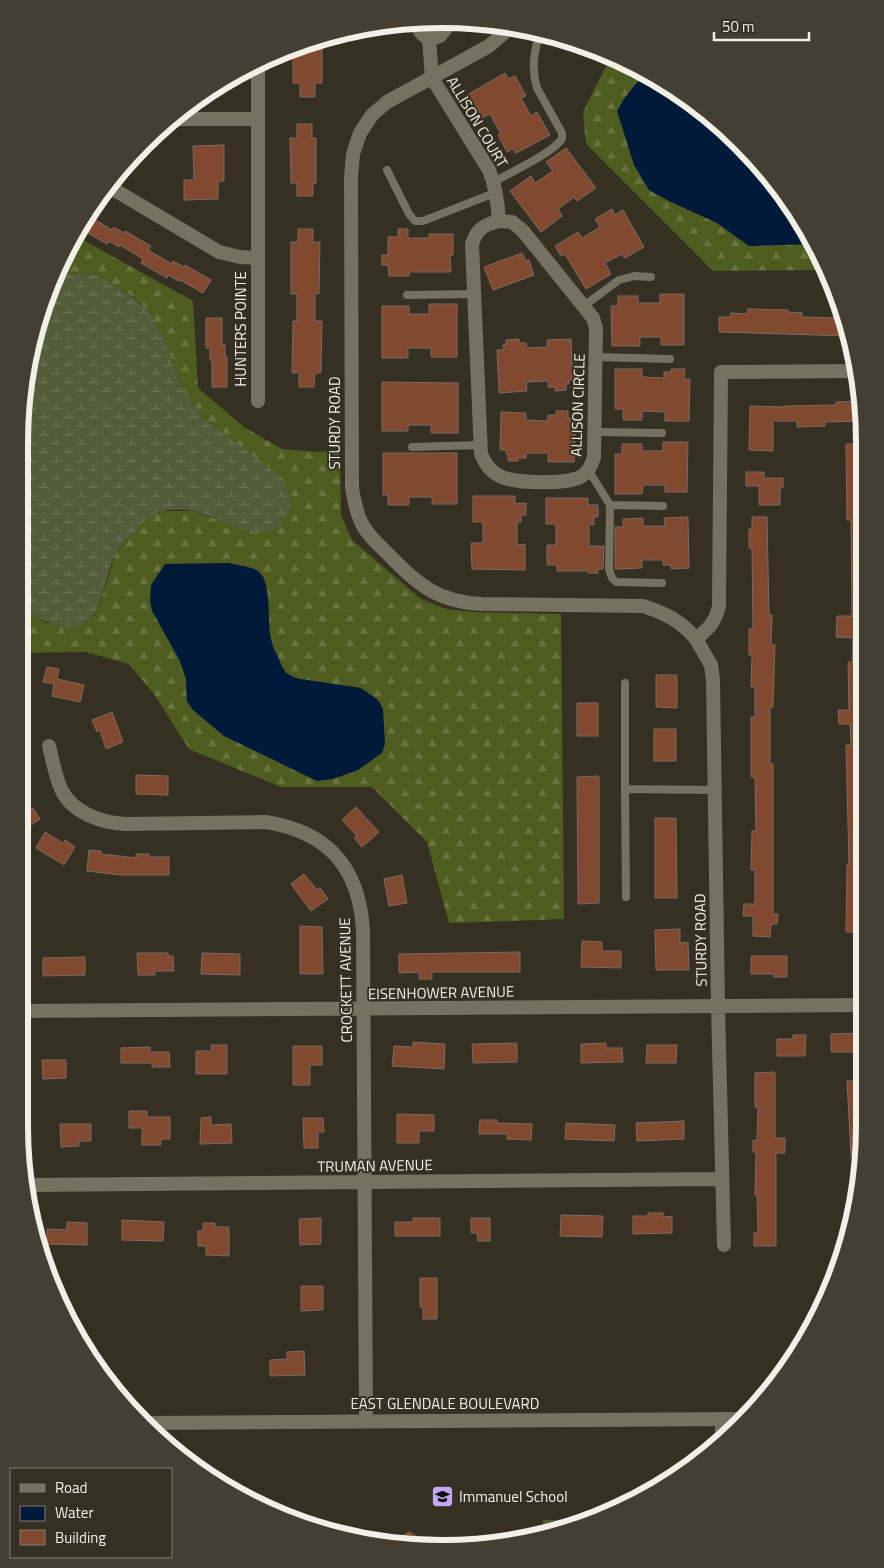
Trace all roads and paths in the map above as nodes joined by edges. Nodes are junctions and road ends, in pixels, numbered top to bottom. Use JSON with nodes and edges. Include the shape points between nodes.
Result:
{"nodes":[{"id":1,"x":418,"y":28,"type":"edge"},
{"id":2,"x":446,"y":28,"type":"edge"},
{"id":3,"x":504,"y":32,"type":"edge"},
{"id":4,"x":429,"y":39,"type":"junction"},
{"id":5,"x":538,"y":39,"type":"edge"},
{"id":6,"x":258,"y":71,"type":"edge"},
{"id":7,"x":432,"y":78,"type":"junction"},
{"id":8,"x":183,"y":119,"type":"edge"},
{"id":9,"x":258,"y":119,"type":"junction"},
{"id":10,"x":387,"y":170,"type":"dead end"},
{"id":11,"x":496,"y":187,"type":"junction"},
{"id":12,"x":114,"y":189,"type":"edge"},
{"id":13,"x":498,"y":221,"type":"junction"},
{"id":14,"x":257,"y":258,"type":"junction"},
{"id":15,"x":652,"y":277,"type":"dead end"},
{"id":16,"x":474,"y":294,"type":"junction"},
{"id":17,"x":407,"y":295,"type":"dead end"},
{"id":18,"x":584,"y":305,"type":"junction"},
{"id":19,"x":596,"y":357,"type":"junction"},
{"id":20,"x":670,"y":358,"type":"dead end"},
{"id":21,"x":850,"y":371,"type":"edge"},
{"id":22,"x":258,"y":400,"type":"dead end"},
{"id":23,"x":594,"y":432,"type":"junction"},
{"id":24,"x":662,"y":433,"type":"dead end"},
{"id":25,"x":480,"y":445,"type":"junction"},
{"id":26,"x":412,"y":447,"type":"dead end"},
{"id":27,"x":588,"y":471,"type":"junction"},
{"id":28,"x":610,"y":505,"type":"junction"},
{"id":29,"x":663,"y":506,"type":"dead end"},
{"id":30,"x":662,"y":583,"type":"dead end"},
{"id":31,"x":696,"y":639,"type":"junction"},
{"id":32,"x":625,"y":683,"type":"dead end"},
{"id":33,"x":49,"y":746,"type":"dead end"},
{"id":34,"x":625,"y":790,"type":"junction"},
{"id":35,"x":715,"y":790,"type":"junction"},
{"id":36,"x":626,"y":897,"type":"dead end"},
{"id":37,"x":856,"y":1005,"type":"edge"},
{"id":38,"x":718,"y":1006,"type":"junction"},
{"id":39,"x":364,"y":1010,"type":"junction"},
{"id":40,"x":28,"y":1011,"type":"edge"},
{"id":41,"x":722,"y":1179,"type":"junction"},
{"id":42,"x":364,"y":1182,"type":"junction"},
{"id":43,"x":32,"y":1185,"type":"edge"},
{"id":44,"x":724,"y":1245,"type":"dead end"},
{"id":45,"x":722,"y":1419,"type":"junction"},
{"id":46,"x":735,"y":1419,"type":"edge"},
{"id":47,"x":366,"y":1421,"type":"junction"},
{"id":48,"x":153,"y":1423,"type":"edge"},
{"id":49,"x":722,"y":1431,"type":"edge"}],
"edges":[{"from":1,"to":4,"type":"street"},
{"from":2,"to":4,"type":"street","via":[[440,36]]},
{"from":3,"to":7,"type":"street","name":"STURDY ROAD","via":[[489,46]]},
{"from":4,"to":7,"type":"street","name":"ALLISON COURT"},
{"from":5,"to":11,"type":"lane","via":[[534,52],[535,81],[562,133],[562,139]]},
{"from":6,"to":9,"type":"street","name":"HUNTERS POINTE"},
{"from":7,"to":11,"type":"street","name":"ALLISON COURT","via":[[489,170]]},
{"from":7,"to":31,"type":"street","name":"STURDY ROAD","via":[[387,102],[372,116],[360,133],[354,154],[352,488],[361,524],[412,579],[446,599],[482,604],[643,606],[675,619]]},
{"from":8,"to":9,"type":"street"},
{"from":9,"to":14,"type":"street","name":"HUNTERS POINTE"},
{"from":10,"to":11,"type":"lane","via":[[415,221],[423,221]]},
{"from":11,"to":13,"type":"street","name":"ALLISON COURT"},
{"from":12,"to":14,"type":"street","name":"HUNTERS POINTE","via":[[219,252]]},
{"from":13,"to":16,"type":"street","name":"ALLISON CIRCLE","via":[[486,224],[472,244]]},
{"from":13,"to":18,"type":"street","name":"ALLISON CIRCLE","via":[[512,222],[522,231]]},
{"from":14,"to":22,"type":"street","name":"HUNTERS POINTE"},
{"from":15,"to":18,"type":"lane","via":[[634,276],[619,280]]},
{"from":16,"to":17,"type":"lane"},
{"from":16,"to":25,"type":"street","name":"ALLISON CIRCLE"},
{"from":18,"to":19,"type":"street","name":"ALLISON CIRCLE","via":[[596,328]]},
{"from":19,"to":20,"type":"lane"},
{"from":19,"to":23,"type":"street","name":"ALLISON CIRCLE"},
{"from":21,"to":31,"type":"street","via":[[721,372],[719,606],[716,619]]},
{"from":23,"to":24,"type":"lane"},
{"from":23,"to":27,"type":"street","name":"ALLISON CIRCLE","via":[[594,456]]},
{"from":25,"to":26,"type":"lane"},
{"from":25,"to":27,"type":"street","name":"ALLISON CIRCLE","via":[[491,470],[507,480],[565,482],[575,480]]},
{"from":27,"to":28,"type":"lane"},
{"from":28,"to":29,"type":"lane"},
{"from":28,"to":30,"type":"lane","via":[[609,569],[612,578],[616,582]]},
{"from":31,"to":35,"type":"street","name":"STURDY ROAD","via":[[713,673]]},
{"from":32,"to":34,"type":"lane"},
{"from":33,"to":39,"type":"street","name":"CROCKETT AVENUE","via":[[63,792],[87,814],[101,820],[126,824],[266,822],[299,830],[332,852],[352,878],[362,912]]},
{"from":34,"to":35,"type":"lane"},
{"from":34,"to":36,"type":"lane"},
{"from":35,"to":38,"type":"street","name":"STURDY ROAD"},
{"from":37,"to":38,"type":"street","name":"EISENHOWER AVENUE"},
{"from":38,"to":39,"type":"street","name":"EISENHOWER AVENUE"},
{"from":38,"to":41,"type":"street","name":"STURDY ROAD"},
{"from":39,"to":40,"type":"street","name":"EISENHOWER AVENUE"},
{"from":39,"to":42,"type":"street","name":"CROCKETT AVENUE"},
{"from":41,"to":42,"type":"street","name":"TRUMAN AVENUE"},
{"from":41,"to":44,"type":"street","name":"STURDY ROAD"},
{"from":42,"to":43,"type":"street","name":"TRUMAN AVENUE"},
{"from":42,"to":47,"type":"street","name":"CROCKETT AVENUE"},
{"from":45,"to":46,"type":"street","name":"EAST GLENDALE BOULEVARD"},
{"from":45,"to":47,"type":"street","name":"EAST GLENDALE BOULEVARD"},
{"from":45,"to":49,"type":"street"},
{"from":47,"to":48,"type":"street","name":"EAST GLENDALE BOULEVARD"}]}
